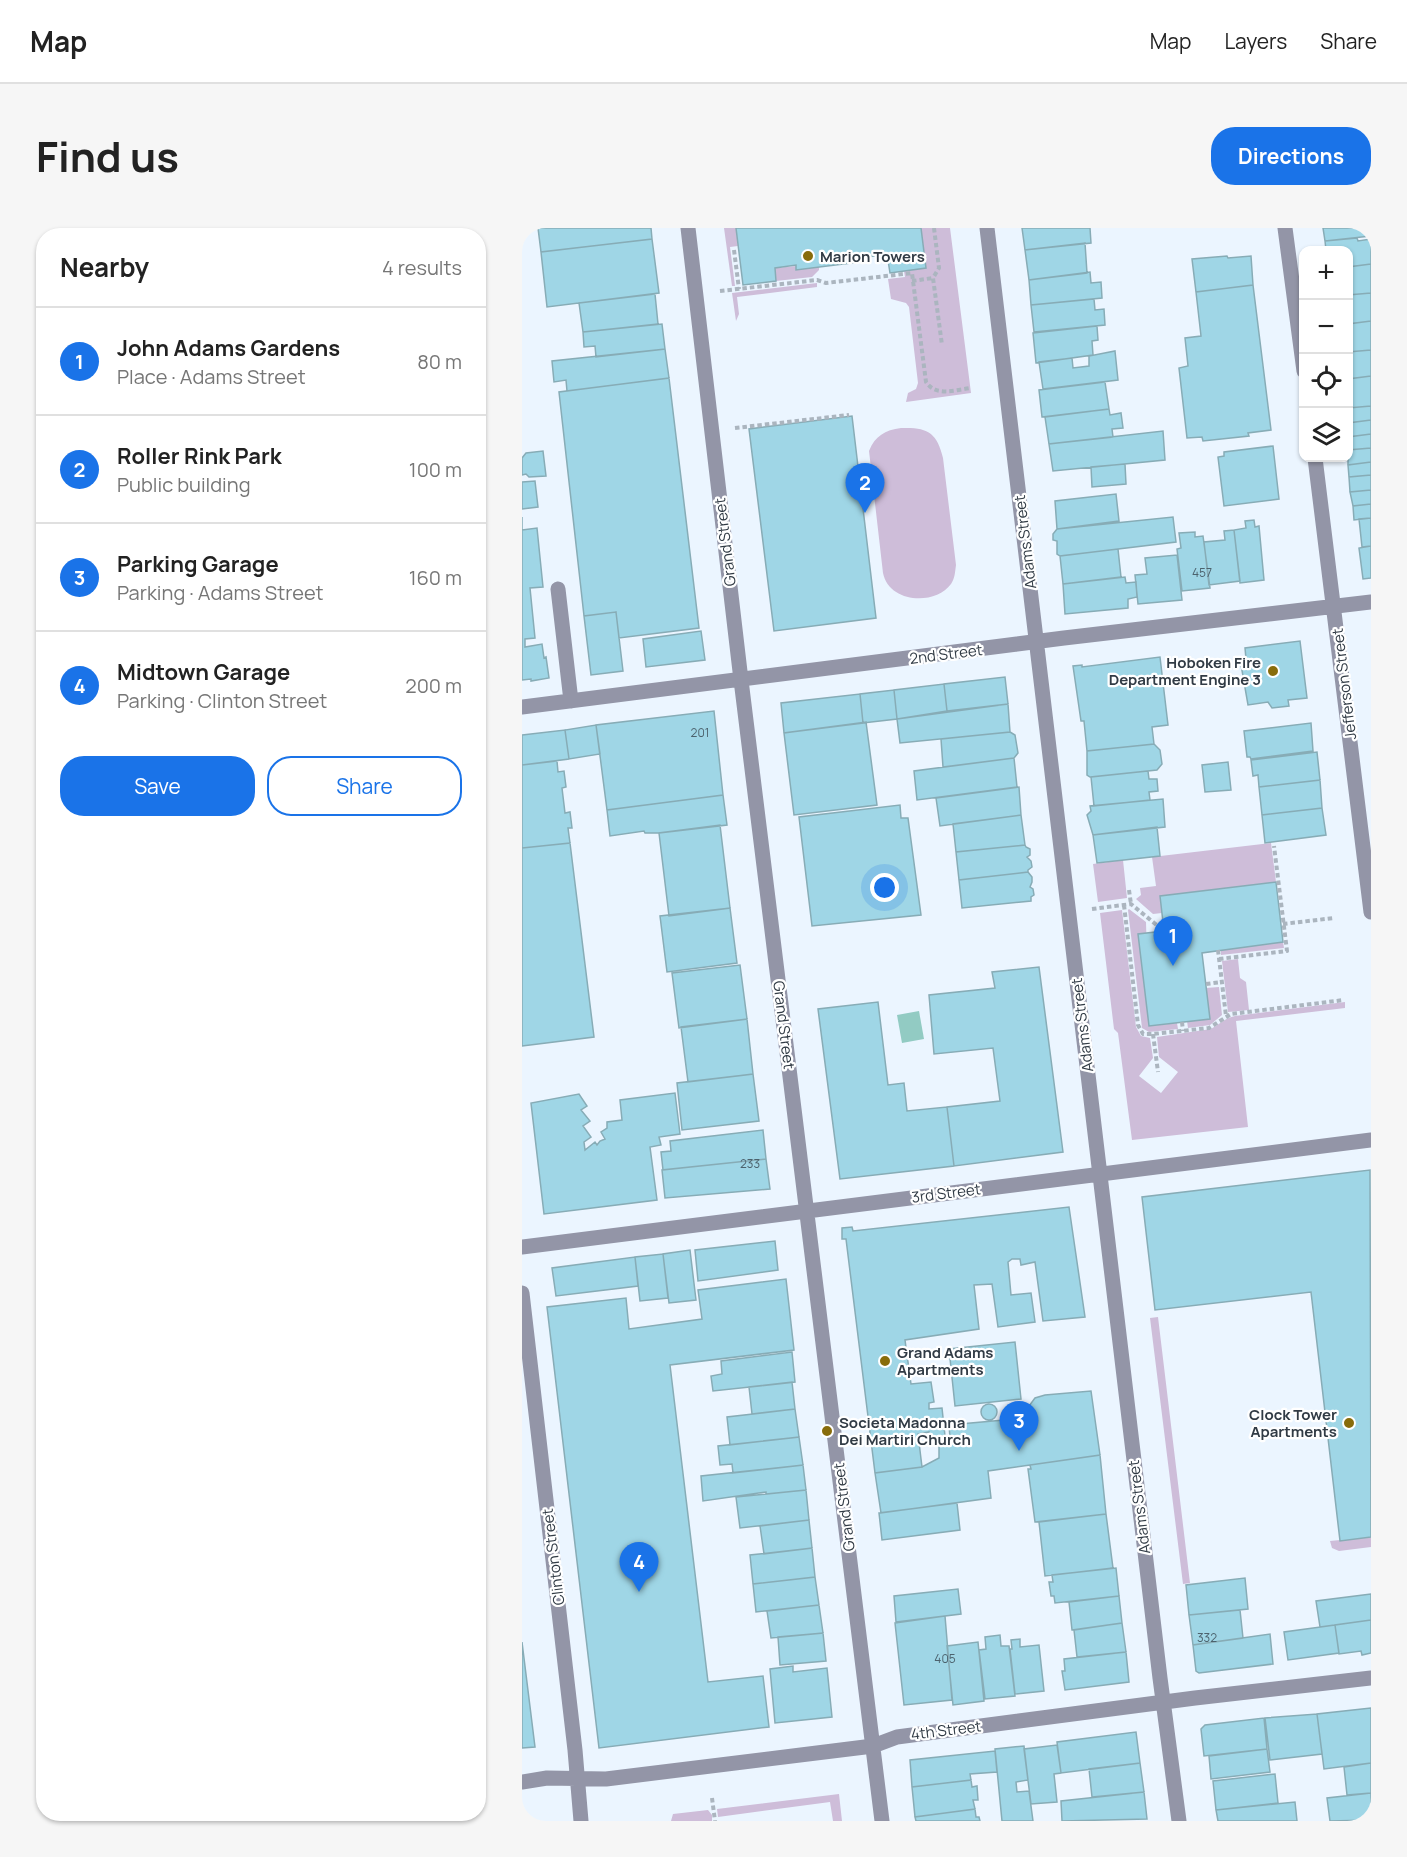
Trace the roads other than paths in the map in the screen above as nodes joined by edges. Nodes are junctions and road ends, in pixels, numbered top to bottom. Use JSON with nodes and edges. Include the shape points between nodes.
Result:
{"nodes":[{"id":1,"x":688,"y":228,"type":"edge"},
{"id":2,"x":987,"y":228,"type":"edge"},
{"id":3,"x":1285,"y":228,"type":"edge"},
{"id":4,"x":1302,"y":354,"type":"edge"},
{"id":5,"x":1316,"y":462,"type":"edge"},
{"id":6,"x":558,"y":589,"type":"dead end"},
{"id":7,"x":1371,"y":602,"type":"edge"},
{"id":8,"x":1334,"y":608,"type":"junction"},
{"id":9,"x":1037,"y":642,"type":"junction"},
{"id":10,"x":741,"y":680,"type":"junction"},
{"id":11,"x":571,"y":701,"type":"junction"},
{"id":12,"x":522,"y":707,"type":"edge"},
{"id":13,"x":1371,"y":912,"type":"edge"},
{"id":14,"x":1371,"y":1140,"type":"edge"},
{"id":15,"x":1100,"y":1173,"type":"junction"},
{"id":16,"x":808,"y":1210,"type":"junction"},
{"id":17,"x":522,"y":1247,"type":"edge"},
{"id":18,"x":522,"y":1293,"type":"edge"},
{"id":19,"x":1371,"y":1678,"type":"edge"},
{"id":20,"x":1163,"y":1702,"type":"junction"},
{"id":21,"x":873,"y":1746,"type":"junction"},
{"id":22,"x":577,"y":1780,"type":"junction"},
{"id":23,"x":522,"y":1782,"type":"edge"},
{"id":24,"x":581,"y":1821,"type":"edge"},
{"id":25,"x":882,"y":1821,"type":"edge"},
{"id":26,"x":1179,"y":1821,"type":"edge"}],
"edges":[{"from":1,"to":10,"type":"street","name":"Grand Street"},
{"from":2,"to":9,"type":"street","name":"Adams Street"},
{"from":3,"to":4,"type":"street"},
{"from":5,"to":8,"type":"street","name":"Jefferson Street"},
{"from":6,"to":11,"type":"street"},
{"from":7,"to":8,"type":"street","name":"2nd Street"},
{"from":8,"to":9,"type":"street","name":"2nd Street"},
{"from":8,"to":13,"type":"street","name":"Jefferson Street"},
{"from":9,"to":10,"type":"street","name":"2nd Street"},
{"from":9,"to":15,"type":"street","name":"Adams Street"},
{"from":10,"to":11,"type":"street","name":"2nd Street"},
{"from":10,"to":16,"type":"street","name":"Grand Street"},
{"from":11,"to":12,"type":"street","name":"2nd Street"},
{"from":14,"to":15,"type":"street","name":"3rd Street"},
{"from":15,"to":16,"type":"street","name":"3rd Street"},
{"from":15,"to":20,"type":"street","name":"Adams Street"},
{"from":16,"to":17,"type":"street","name":"3rd Street"},
{"from":16,"to":21,"type":"street","name":"Grand Street"},
{"from":18,"to":22,"type":"street","name":"Clinton Street"},
{"from":19,"to":20,"type":"street","name":"4th Street"},
{"from":20,"to":21,"type":"street","name":"4th Street","via":[[897,1737]]},
{"from":20,"to":26,"type":"street","name":"Adams Street"},
{"from":21,"to":22,"type":"street","name":"4th Street"},
{"from":21,"to":25,"type":"street","name":"Grand Street"},
{"from":22,"to":23,"type":"street","name":"4th Street","via":[[547,1778]]},
{"from":22,"to":24,"type":"street","name":"Clinton Street"}]}
